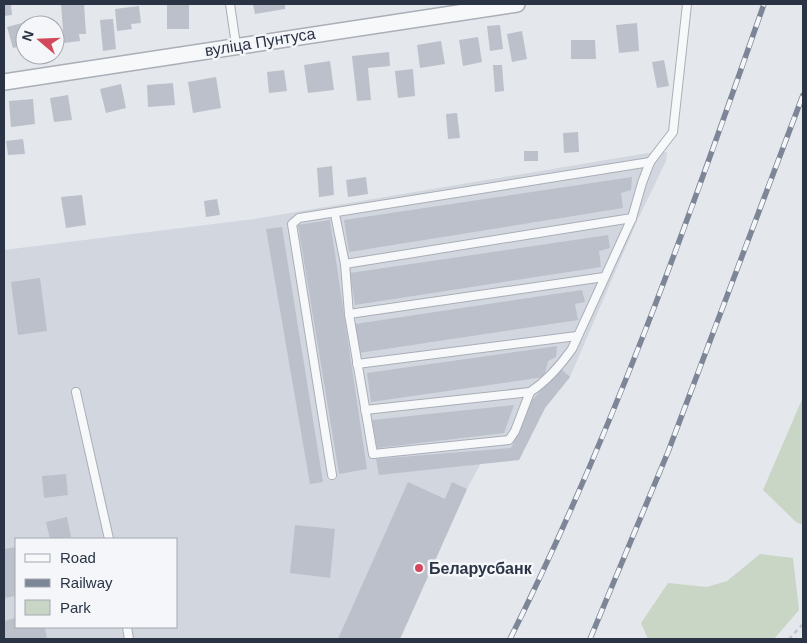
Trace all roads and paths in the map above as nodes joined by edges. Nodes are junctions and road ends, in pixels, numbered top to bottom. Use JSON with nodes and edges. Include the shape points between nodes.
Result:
{"nodes":[{"id":1,"x":230,"y":4,"type":"edge"},
{"id":2,"x":516,"y":4,"type":"edge"},
{"id":3,"x":687,"y":4,"type":"edge"},
{"id":4,"x":236,"y":45,"type":"junction"},
{"id":5,"x":4,"y":82,"type":"edge"},
{"id":6,"x":650,"y":162,"type":"junction"},
{"id":7,"x":335,"y":214,"type":"junction"},
{"id":8,"x":632,"y":218,"type":"junction"},
{"id":9,"x":345,"y":264,"type":"junction"},
{"id":10,"x":604,"y":277,"type":"junction"},
{"id":11,"x":349,"y":314,"type":"junction"},
{"id":12,"x":577,"y":336,"type":"junction"},
{"id":13,"x":357,"y":364,"type":"junction"},
{"id":14,"x":76,"y":392,"type":"dead end"},
{"id":15,"x":530,"y":392,"type":"junction"},
{"id":16,"x":365,"y":410,"type":"junction"},
{"id":17,"x":332,"y":475,"type":"dead end"},
{"id":18,"x":108,"y":538,"type":"edge"},
{"id":19,"x":803,"y":624,"type":"edge"},
{"id":20,"x":789,"y":639,"type":"edge"}],
"edges":[{"from":1,"to":4,"type":"lane"},
{"from":2,"to":4,"type":"street","name":"вуліца Пунтуса"},
{"from":3,"to":6,"type":"lane","via":[[673,132]]},
{"from":4,"to":5,"type":"street","name":"вуліца Пунтуса"},
{"from":6,"to":7,"type":"lane"},
{"from":6,"to":8,"type":"lane"},
{"from":7,"to":9,"type":"lane"},
{"from":7,"to":17,"type":"lane","via":[[299,218],[292,224]]},
{"from":8,"to":9,"type":"lane"},
{"from":8,"to":10,"type":"lane"},
{"from":9,"to":11,"type":"lane"},
{"from":10,"to":11,"type":"lane"},
{"from":10,"to":12,"type":"lane"},
{"from":11,"to":13,"type":"lane"},
{"from":12,"to":13,"type":"lane"},
{"from":12,"to":15,"type":"lane","via":[[564,360],[545,382]]},
{"from":13,"to":16,"type":"lane"},
{"from":14,"to":18,"type":"lane"},
{"from":15,"to":16,"type":"lane"},
{"from":15,"to":16,"type":"lane","via":[[516,431],[509,440],[499,442],[373,454]]},
{"from":19,"to":20,"type":"path"}]}
